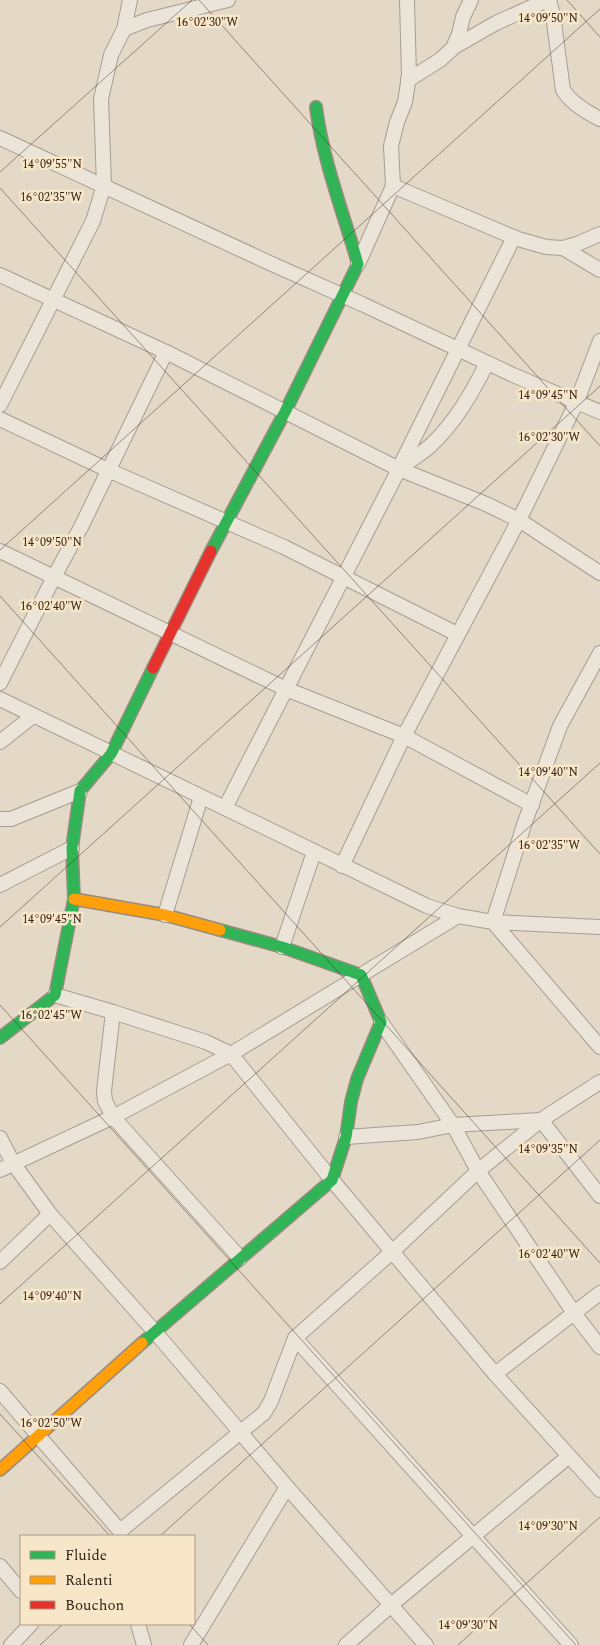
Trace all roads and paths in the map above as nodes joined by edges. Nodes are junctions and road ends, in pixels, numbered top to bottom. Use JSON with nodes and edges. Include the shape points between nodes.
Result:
{"nodes":[{"id":1,"x":130,"y":0,"type":"edge"},
{"id":2,"x":228,"y":0,"type":"edge"},
{"id":3,"x":407,"y":0,"type":"edge"},
{"id":4,"x":470,"y":0,"type":"edge"},
{"id":5,"x":548,"y":0,"type":"edge"},
{"id":6,"x":124,"y":30,"type":"junction"},
{"id":7,"x":453,"y":48,"type":"junction"},
{"id":8,"x":408,"y":80,"type":"junction"},
{"id":9,"x":316,"y":107,"type":"dead end"},
{"id":10,"x":600,"y":119,"type":"edge"},
{"id":11,"x":0,"y":138,"type":"edge"},
{"id":12,"x":104,"y":186,"type":"junction"},
{"id":13,"x":393,"y":186,"type":"junction"},
{"id":14,"x":600,"y":234,"type":"edge"},
{"id":15,"x":514,"y":237,"type":"junction"},
{"id":16,"x":563,"y":248,"type":"junction"},
{"id":17,"x":358,"y":264,"type":"junction"},
{"id":18,"x":600,"y":270,"type":"edge"},
{"id":19,"x":0,"y":275,"type":"edge"},
{"id":20,"x":344,"y":296,"type":"junction"},
{"id":21,"x":54,"y":299,"type":"junction"},
{"id":22,"x":600,"y":341,"type":"edge"},
{"id":23,"x":458,"y":349,"type":"junction"},
{"id":24,"x":166,"y":352,"type":"junction"},
{"id":25,"x":487,"y":363,"type":"junction"},
{"id":26,"x":577,"y":401,"type":"junction"},
{"id":27,"x":0,"y":405,"type":"edge"},
{"id":28,"x":285,"y":412,"type":"junction"},
{"id":29,"x":600,"y":412,"type":"edge"},
{"id":30,"x":0,"y":419,"type":"edge"},
{"id":31,"x":399,"y":469,"type":"junction"},
{"id":32,"x":108,"y":470,"type":"junction"},
{"id":33,"x":519,"y":520,"type":"junction"},
{"id":34,"x":225,"y":522,"type":"junction"},
{"id":35,"x":0,"y":551,"type":"edge"},
{"id":36,"x":600,"y":573,"type":"edge"},
{"id":37,"x":54,"y":577,"type":"junction"},
{"id":38,"x":343,"y":577,"type":"junction"},
{"id":39,"x":171,"y":634,"type":"junction"},
{"id":40,"x":457,"y":634,"type":"junction"},
{"id":41,"x":600,"y":654,"type":"edge"},
{"id":42,"x":0,"y":683,"type":"edge"},
{"id":43,"x":286,"y":689,"type":"junction"},
{"id":44,"x":0,"y":700,"type":"edge"},
{"id":45,"x":34,"y":716,"type":"junction"},
{"id":46,"x":404,"y":736,"type":"junction"},
{"id":47,"x":0,"y":742,"type":"edge"},
{"id":48,"x":111,"y":754,"type":"junction"},
{"id":49,"x":80,"y":791,"type":"junction"},
{"id":50,"x":201,"y":797,"type":"junction"},
{"id":51,"x":532,"y":805,"type":"junction"},
{"id":52,"x":225,"y":808,"type":"junction"},
{"id":53,"x":0,"y":819,"type":"edge"},
{"id":54,"x":72,"y":848,"type":"junction"},
{"id":55,"x":314,"y":852,"type":"junction"},
{"id":56,"x":342,"y":866,"type":"junction"},
{"id":57,"x":0,"y":884,"type":"edge"},
{"id":58,"x":74,"y":899,"type":"junction"},
{"id":59,"x":165,"y":915,"type":"junction"},
{"id":60,"x":458,"y":916,"type":"junction"},
{"id":61,"x":493,"y":922,"type":"junction"},
{"id":62,"x":600,"y":927,"type":"edge"},
{"id":63,"x":282,"y":947,"type":"junction"},
{"id":64,"x":361,"y":974,"type":"junction"},
{"id":65,"x":55,"y":995,"type":"junction"},
{"id":66,"x":113,"y":1012,"type":"junction"},
{"id":67,"x":381,"y":1022,"type":"junction"},
{"id":68,"x":0,"y":1038,"type":"edge"},
{"id":69,"x":600,"y":1048,"type":"edge"},
{"id":70,"x":231,"y":1054,"type":"junction"},
{"id":71,"x":600,"y":1082,"type":"edge"},
{"id":72,"x":113,"y":1117,"type":"junction"},
{"id":73,"x":541,"y":1120,"type":"junction"},
{"id":74,"x":453,"y":1125,"type":"junction"},
{"id":75,"x":346,"y":1137,"type":"junction"},
{"id":76,"x":0,"y":1138,"type":"edge"},
{"id":77,"x":13,"y":1163,"type":"junction"},
{"id":78,"x":0,"y":1170,"type":"edge"},
{"id":79,"x":478,"y":1171,"type":"junction"},
{"id":80,"x":332,"y":1180,"type":"junction"},
{"id":81,"x":600,"y":1196,"type":"edge"},
{"id":82,"x":50,"y":1214,"type":"junction"},
{"id":83,"x":393,"y":1251,"type":"junction"},
{"id":84,"x":240,"y":1258,"type":"junction"},
{"id":85,"x":0,"y":1262,"type":"edge"},
{"id":86,"x":600,"y":1293,"type":"edge"},
{"id":87,"x":574,"y":1313,"type":"junction"},
{"id":88,"x":155,"y":1332,"type":"junction"},
{"id":89,"x":295,"y":1338,"type":"junction"},
{"id":90,"x":600,"y":1347,"type":"edge"},
{"id":91,"x":495,"y":1374,"type":"junction"},
{"id":92,"x":0,"y":1391,"type":"edge"},
{"id":93,"x":240,"y":1432,"type":"junction"},
{"id":94,"x":39,"y":1436,"type":"junction"},
{"id":95,"x":569,"y":1456,"type":"junction"},
{"id":96,"x":0,"y":1470,"type":"edge"},
{"id":97,"x":287,"y":1487,"type":"junction"},
{"id":98,"x":600,"y":1490,"type":"edge"},
{"id":99,"x":120,"y":1534,"type":"edge"},
{"id":100,"x":473,"y":1536,"type":"junction"},
{"id":101,"x":0,"y":1566,"type":"edge"},
{"id":102,"x":20,"y":1590,"type":"edge"},
{"id":103,"x":391,"y":1605,"type":"junction"},
{"id":104,"x":30,"y":1625,"type":"edge"},
{"id":105,"x":138,"y":1625,"type":"edge"},
{"id":106,"x":11,"y":1645,"type":"edge"},
{"id":107,"x":144,"y":1645,"type":"edge"},
{"id":108,"x":191,"y":1645,"type":"edge"},
{"id":109,"x":346,"y":1645,"type":"edge"},
{"id":110,"x":426,"y":1645,"type":"edge"},
{"id":111,"x":571,"y":1645,"type":"edge"}],
"edges":[{"from":1,"to":6,"type":"street"},
{"from":2,"to":6,"type":"street","via":[[146,20]]},
{"from":3,"to":8,"type":"street"},
{"from":4,"to":7,"type":"street"},
{"from":5,"to":7,"type":"street","via":[[496,23]]},
{"from":5,"to":10,"type":"street","via":[[563,90],[578,106]]},
{"from":6,"to":12,"type":"street","via":[[111,56],[101,99]]},
{"from":7,"to":8,"type":"street"},
{"from":8,"to":13,"type":"street","via":[[405,102],[391,146]]},
{"from":9,"to":17,"type":"street","via":[[323,153]]},
{"from":11,"to":12,"type":"street"},
{"from":12,"to":20,"type":"street"},
{"from":12,"to":21,"type":"street","via":[[92,221]]},
{"from":13,"to":15,"type":"street"},
{"from":13,"to":17,"type":"street"},
{"from":14,"to":16,"type":"street"},
{"from":15,"to":16,"type":"street","via":[[546,247]]},
{"from":15,"to":23,"type":"street"},
{"from":16,"to":18,"type":"street"},
{"from":17,"to":20,"type":"street"},
{"from":19,"to":21,"type":"street"},
{"from":20,"to":23,"type":"street"},
{"from":20,"to":28,"type":"street"},
{"from":21,"to":24,"type":"street"},
{"from":21,"to":27,"type":"street"},
{"from":22,"to":26,"type":"street"},
{"from":23,"to":25,"type":"street"},
{"from":23,"to":31,"type":"street"},
{"from":24,"to":28,"type":"street"},
{"from":24,"to":32,"type":"street"},
{"from":25,"to":26,"type":"street"},
{"from":25,"to":31,"type":"street","via":[[469,398],[445,430],[430,446]]},
{"from":26,"to":29,"type":"street"},
{"from":26,"to":33,"type":"street"},
{"from":28,"to":31,"type":"street"},
{"from":28,"to":34,"type":"street"},
{"from":30,"to":32,"type":"street"},
{"from":31,"to":33,"type":"street"},
{"from":31,"to":38,"type":"street"},
{"from":32,"to":34,"type":"street"},
{"from":32,"to":37,"type":"street"},
{"from":33,"to":36,"type":"street"},
{"from":33,"to":40,"type":"street"},
{"from":34,"to":38,"type":"street"},
{"from":34,"to":39,"type":"street"},
{"from":35,"to":37,"type":"street"},
{"from":37,"to":39,"type":"street"},
{"from":37,"to":42,"type":"street"},
{"from":38,"to":40,"type":"street"},
{"from":38,"to":43,"type":"street"},
{"from":39,"to":43,"type":"street"},
{"from":39,"to":48,"type":"street"},
{"from":40,"to":46,"type":"street"},
{"from":41,"to":51,"type":"street","via":[[560,726]]},
{"from":43,"to":46,"type":"street"},
{"from":43,"to":52,"type":"street"},
{"from":44,"to":45,"type":"street"},
{"from":45,"to":47,"type":"street"},
{"from":45,"to":48,"type":"street"},
{"from":46,"to":51,"type":"street"},
{"from":46,"to":56,"type":"street"},
{"from":48,"to":49,"type":"street"},
{"from":48,"to":50,"type":"street"},
{"from":49,"to":53,"type":"street","via":[[11,819]]},
{"from":49,"to":54,"type":"street"},
{"from":50,"to":52,"type":"street"},
{"from":50,"to":59,"type":"street"},
{"from":51,"to":61,"type":"street"},
{"from":52,"to":55,"type":"street"},
{"from":54,"to":57,"type":"street"},
{"from":54,"to":58,"type":"street"},
{"from":55,"to":56,"type":"street"},
{"from":55,"to":63,"type":"street"},
{"from":56,"to":60,"type":"street","via":[[427,906]]},
{"from":58,"to":59,"type":"street"},
{"from":58,"to":65,"type":"street"},
{"from":59,"to":63,"type":"street"},
{"from":60,"to":61,"type":"street"},
{"from":60,"to":64,"type":"street"},
{"from":61,"to":62,"type":"street"},
{"from":61,"to":69,"type":"street"},
{"from":63,"to":64,"type":"street"},
{"from":64,"to":67,"type":"street"},
{"from":64,"to":70,"type":"street"},
{"from":65,"to":66,"type":"street"},
{"from":65,"to":68,"type":"street"},
{"from":66,"to":70,"type":"street","via":[[206,1042]]},
{"from":66,"to":72,"type":"street","via":[[104,1091]]},
{"from":67,"to":74,"type":"street"},
{"from":67,"to":75,"type":"street","via":[[357,1079]]},
{"from":70,"to":72,"type":"street"},
{"from":70,"to":80,"type":"street"},
{"from":71,"to":73,"type":"street"},
{"from":72,"to":77,"type":"street"},
{"from":72,"to":84,"type":"street"},
{"from":73,"to":74,"type":"street"},
{"from":73,"to":79,"type":"street"},
{"from":73,"to":81,"type":"street"},
{"from":74,"to":75,"type":"street","via":[[418,1132]]},
{"from":74,"to":79,"type":"street"},
{"from":75,"to":80,"type":"street"},
{"from":76,"to":77,"type":"street"},
{"from":77,"to":78,"type":"street"},
{"from":77,"to":82,"type":"street"},
{"from":79,"to":83,"type":"street"},
{"from":79,"to":87,"type":"street"},
{"from":80,"to":83,"type":"street"},
{"from":80,"to":84,"type":"street"},
{"from":82,"to":85,"type":"street"},
{"from":82,"to":88,"type":"street"},
{"from":83,"to":89,"type":"street"},
{"from":83,"to":91,"type":"street"},
{"from":84,"to":88,"type":"street"},
{"from":86,"to":87,"type":"street"},
{"from":87,"to":90,"type":"street"},
{"from":87,"to":91,"type":"street"},
{"from":88,"to":93,"type":"street"},
{"from":88,"to":94,"type":"street"},
{"from":89,"to":93,"type":"street","via":[[268,1407]]},
{"from":89,"to":100,"type":"street"},
{"from":91,"to":95,"type":"street"},
{"from":92,"to":94,"type":"street"},
{"from":93,"to":97,"type":"street"},
{"from":93,"to":99,"type":"street"},
{"from":94,"to":96,"type":"street"},
{"from":94,"to":99,"type":"street"},
{"from":95,"to":98,"type":"street"},
{"from":95,"to":100,"type":"street"},
{"from":97,"to":103,"type":"street"},
{"from":97,"to":108,"type":"street"},
{"from":100,"to":103,"type":"street"},
{"from":100,"to":111,"type":"street"},
{"from":101,"to":102,"type":"street"},
{"from":103,"to":109,"type":"street"},
{"from":103,"to":110,"type":"street"},
{"from":104,"to":106,"type":"street"},
{"from":105,"to":107,"type":"street"}]}
